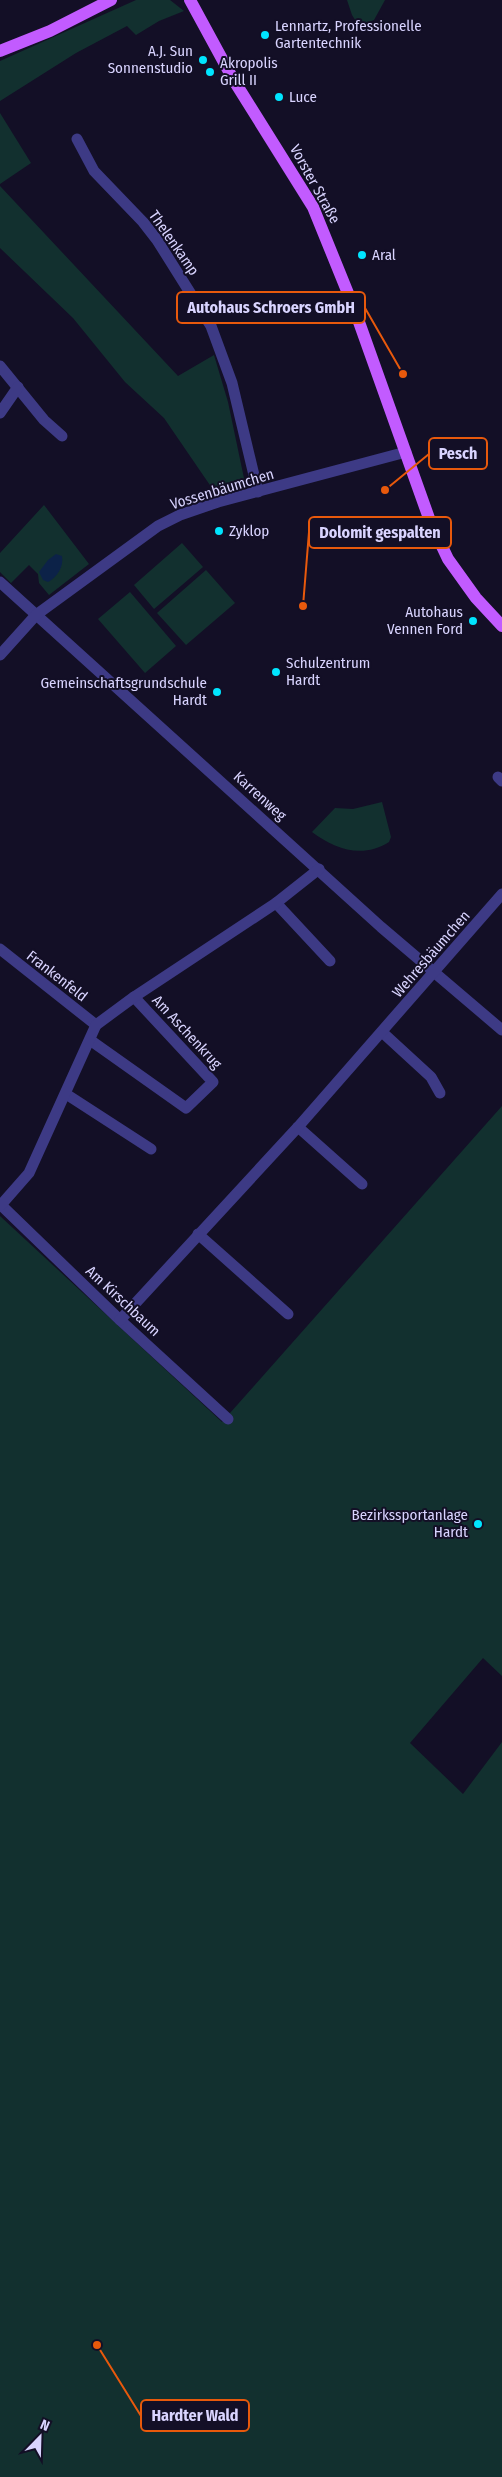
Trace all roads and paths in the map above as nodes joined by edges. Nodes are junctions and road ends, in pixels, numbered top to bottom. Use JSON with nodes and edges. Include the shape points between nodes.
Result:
{"nodes":[{"id":1,"x":111,"y":0,"type":"edge"},
{"id":2,"x":190,"y":0,"type":"edge"},
{"id":3,"x":0,"y":51,"type":"edge"},
{"id":4,"x":76,"y":139,"type":"dead end"},
{"id":5,"x":0,"y":366,"type":"edge"},
{"id":6,"x":18,"y":387,"type":"junction"},
{"id":7,"x":0,"y":413,"type":"edge"},
{"id":8,"x":62,"y":436,"type":"dead end"},
{"id":9,"x":406,"y":452,"type":"junction"},
{"id":10,"x":258,"y":492,"type":"junction"},
{"id":11,"x":0,"y":582,"type":"edge"},
{"id":12,"x":36,"y":615,"type":"junction"},
{"id":13,"x":502,"y":626,"type":"edge"},
{"id":14,"x":0,"y":655,"type":"edge"},
{"id":15,"x":319,"y":869,"type":"junction"},
{"id":16,"x":502,"y":894,"type":"edge"},
{"id":17,"x":276,"y":903,"type":"junction"},
{"id":18,"x":0,"y":949,"type":"edge"},
{"id":19,"x":330,"y":962,"type":"dead end"},
{"id":20,"x":434,"y":973,"type":"junction"},
{"id":21,"x":134,"y":997,"type":"junction"},
{"id":22,"x":96,"y":1025,"type":"junction"},
{"id":23,"x":502,"y":1030,"type":"edge"},
{"id":24,"x":382,"y":1032,"type":"junction"},
{"id":25,"x":90,"y":1040,"type":"junction"},
{"id":26,"x":440,"y":1093,"type":"dead end"},
{"id":27,"x":66,"y":1094,"type":"junction"},
{"id":28,"x":298,"y":1126,"type":"junction"},
{"id":29,"x":151,"y":1149,"type":"dead end"},
{"id":30,"x":362,"y":1184,"type":"dead end"},
{"id":31,"x":1,"y":1204,"type":"edge"},
{"id":32,"x":198,"y":1234,"type":"junction"},
{"id":33,"x":288,"y":1314,"type":"dead end"},
{"id":34,"x":120,"y":1320,"type":"junction"},
{"id":35,"x":228,"y":1419,"type":"dead end"}],
"edges":[{"from":1,"to":3,"type":"main road","via":[[50,31]]},
{"from":2,"to":9,"type":"main road","name":"Vorster Straße","via":[[233,79],[313,207]]},
{"from":4,"to":10,"type":"street","name":"Thelenkamp","via":[[94,171],[157,240],[211,326],[232,383]]},
{"from":5,"to":6,"type":"street"},
{"from":6,"to":7,"type":"street"},
{"from":6,"to":8,"type":"street","via":[[44,420]]},
{"from":9,"to":10,"type":"street","name":"Vossenbäumchen"},
{"from":9,"to":13,"type":"main road","name":"Vorster Straße","via":[[430,521],[448,559],[476,598]]},
{"from":10,"to":12,"type":"street","name":"Vossenbäumchen","via":[[180,515],[158,526]]},
{"from":11,"to":12,"type":"street","name":"Karrenweg"},
{"from":12,"to":14,"type":"street","name":"Vossenbäumchen"},
{"from":12,"to":15,"type":"street","name":"Karrenweg"},
{"from":15,"to":17,"type":"street","name":"Am Aschenkrug"},
{"from":15,"to":20,"type":"street","name":"Karrenweg"},
{"from":16,"to":20,"type":"street","name":"Wehresbäumchen"},
{"from":17,"to":19,"type":"street"},
{"from":17,"to":21,"type":"street","name":"Am Aschenkrug"},
{"from":18,"to":22,"type":"street","name":"Frankenfeld"},
{"from":20,"to":23,"type":"street","name":"Karrenweg"},
{"from":20,"to":24,"type":"street","name":"Wehresbäumchen"},
{"from":21,"to":22,"type":"street","name":"Am Aschenkrug"},
{"from":21,"to":25,"type":"street","name":"Am Aschenkrug","via":[[213,1082],[186,1108]]},
{"from":22,"to":25,"type":"street"},
{"from":24,"to":26,"type":"street","via":[[432,1077]]},
{"from":24,"to":28,"type":"street","name":"Wehresbäumchen"},
{"from":25,"to":27,"type":"street"},
{"from":27,"to":29,"type":"street"},
{"from":27,"to":31,"type":"street","via":[[29,1173]]},
{"from":28,"to":30,"type":"street"},
{"from":28,"to":32,"type":"street","name":"Wehresbäumchen"},
{"from":31,"to":34,"type":"street","name":"Am Kirschbaum"},
{"from":32,"to":33,"type":"street"},
{"from":32,"to":34,"type":"street","name":"Wehresbäumchen"},
{"from":34,"to":35,"type":"street","name":"Am Kirschbaum"}]}
